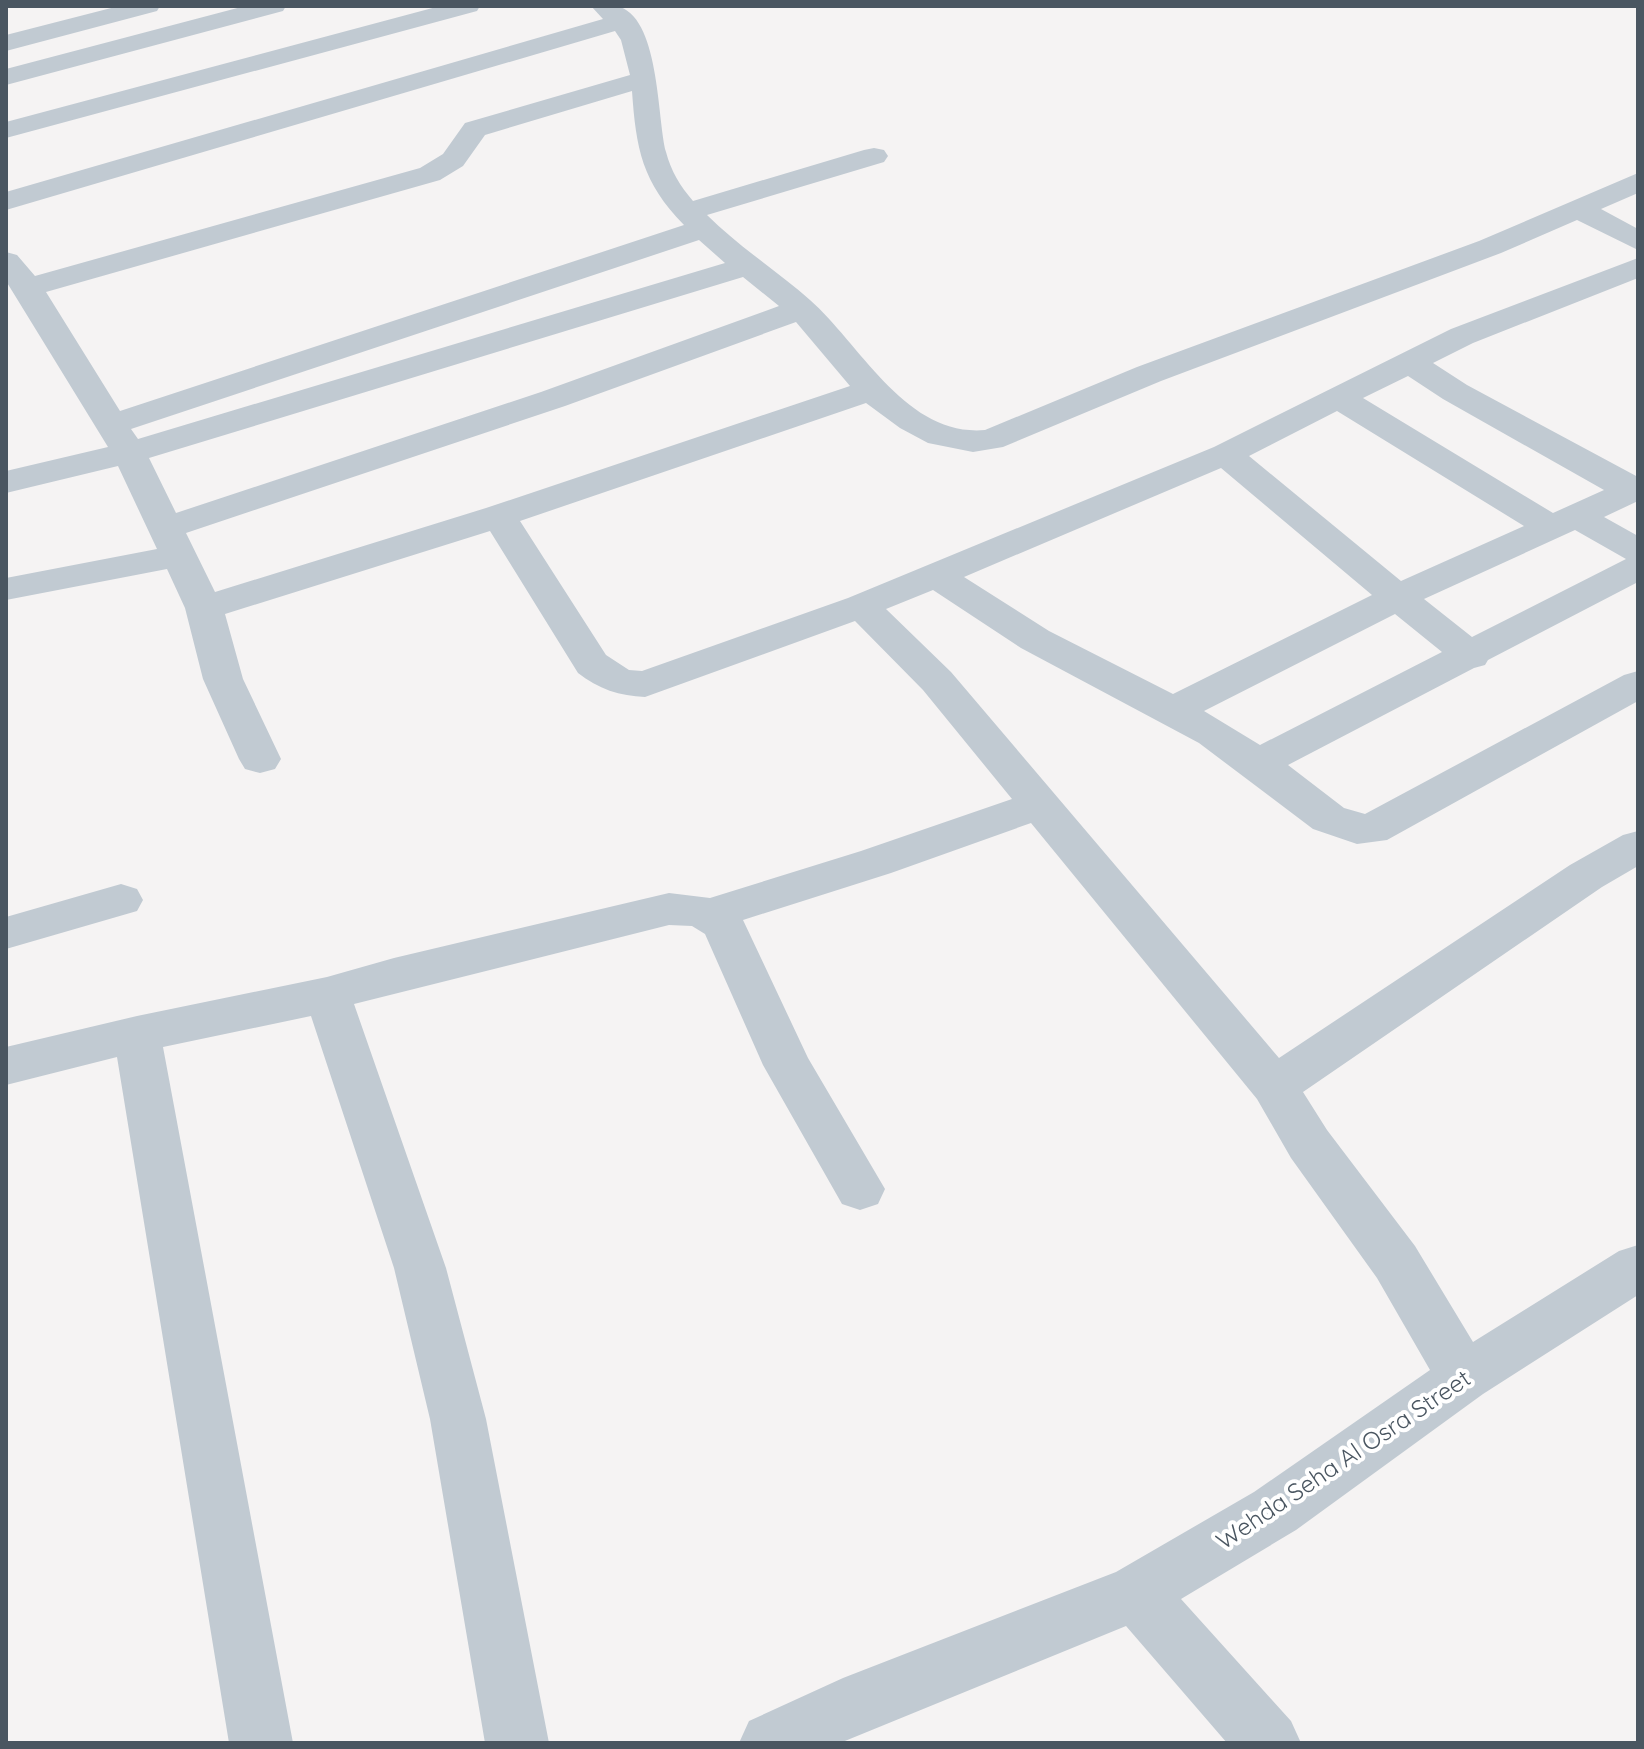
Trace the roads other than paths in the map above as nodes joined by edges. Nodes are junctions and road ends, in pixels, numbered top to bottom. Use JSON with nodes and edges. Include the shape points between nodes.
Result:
{"nodes":[{"id":1,"x":148,"y":6,"type":"edge"},
{"id":2,"x":274,"y":6,"type":"edge"},
{"id":3,"x":382,"y":6,"type":"edge"},
{"id":4,"x":468,"y":6,"type":"edge"},
{"id":5,"x":617,"y":11,"type":"edge"},
{"id":6,"x":6,"y":43,"type":"edge"},
{"id":7,"x":6,"y":77,"type":"edge"},
{"id":8,"x":644,"y":79,"type":"junction"},
{"id":9,"x":6,"y":108,"type":"edge"},
{"id":10,"x":6,"y":130,"type":"edge"},
{"id":11,"x":874,"y":156,"type":"dead end"},
{"id":12,"x":1638,"y":182,"type":"edge"},
{"id":13,"x":6,"y":201,"type":"edge"},
{"id":14,"x":1577,"y":208,"type":"junction"},
{"id":15,"x":697,"y":219,"type":"junction"},
{"id":16,"x":1638,"y":241,"type":"edge"},
{"id":17,"x":6,"y":261,"type":"edge"},
{"id":18,"x":748,"y":266,"type":"junction"},
{"id":19,"x":1638,"y":267,"type":"edge"},
{"id":20,"x":28,"y":288,"type":"junction"},
{"id":21,"x":801,"y":309,"type":"junction"},
{"id":22,"x":1410,"y":362,"type":"junction"},
{"id":23,"x":871,"y":390,"type":"junction"},
{"id":24,"x":1339,"y":398,"type":"junction"},
{"id":25,"x":121,"y":438,"type":"junction"},
{"id":26,"x":1226,"y":454,"type":"junction"},
{"id":27,"x":6,"y":482,"type":"edge"},
{"id":28,"x":1635,"y":489,"type":"edge"},
{"id":29,"x":499,"y":516,"type":"junction"},
{"id":30,"x":1564,"y":522,"type":"junction"},
{"id":31,"x":172,"y":542,"type":"junction"},
{"id":32,"x":1638,"y":551,"type":"edge"},
{"id":33,"x":1638,"y":567,"type":"edge"},
{"id":34,"x":936,"y":575,"type":"junction"},
{"id":35,"x":6,"y":589,"type":"edge"},
{"id":36,"x":1400,"y":596,"type":"junction"},
{"id":37,"x":861,"y":606,"type":"junction"},
{"id":38,"x":204,"y":608,"type":"junction"},
{"id":39,"x":1471,"y":656,"type":"junction"},
{"id":40,"x":1638,"y":684,"type":"edge"},
{"id":41,"x":1172,"y":711,"type":"junction"},
{"id":42,"x":260,"y":759,"type":"dead end"},
{"id":43,"x":1258,"y":763,"type":"junction"},
{"id":44,"x":1041,"y":804,"type":"junction"},
{"id":45,"x":1638,"y":846,"type":"edge"},
{"id":46,"x":121,"y":900,"type":"dead end"},
{"id":47,"x":711,"y":914,"type":"junction"},
{"id":48,"x":6,"y":933,"type":"edge"},
{"id":49,"x":327,"y":995,"type":"junction"},
{"id":50,"x":137,"y":1034,"type":"junction"},
{"id":51,"x":6,"y":1066,"type":"edge"},
{"id":52,"x":1274,"y":1086,"type":"junction"},
{"id":53,"x":860,"y":1189,"type":"dead end"},
{"id":54,"x":1638,"y":1267,"type":"edge"},
{"id":55,"x":1464,"y":1377,"type":"junction"},
{"id":56,"x":1136,"y":1593,"type":"junction"},
{"id":57,"x":261,"y":1743,"type":"edge"},
{"id":58,"x":517,"y":1743,"type":"edge"},
{"id":59,"x":771,"y":1743,"type":"edge"},
{"id":60,"x":1269,"y":1743,"type":"edge"}],
"edges":[{"from":1,"to":6,"type":"street"},
{"from":2,"to":7,"type":"street"},
{"from":3,"to":9,"type":"street"},
{"from":4,"to":10,"type":"street"},
{"from":5,"to":8,"type":"street","via":[[641,56]]},
{"from":5,"to":13,"type":"street"},
{"from":8,"to":15,"type":"street","via":[[648,138],[658,172]]},
{"from":8,"to":20,"type":"street","via":[[475,129],[459,156],[430,174]]},
{"from":11,"to":15,"type":"street"},
{"from":12,"to":14,"type":"street"},
{"from":14,"to":16,"type":"street"},
{"from":14,"to":23,"type":"street","via":[[1434,269],[1149,374],[991,440],[967,444],[936,435]]},
{"from":15,"to":18,"type":"street"},
{"from":15,"to":25,"type":"street"},
{"from":17,"to":20,"type":"street"},
{"from":18,"to":21,"type":"street"},
{"from":18,"to":25,"type":"street"},
{"from":19,"to":22,"type":"street"},
{"from":20,"to":25,"type":"street"},
{"from":21,"to":23,"type":"street"},
{"from":21,"to":31,"type":"street"},
{"from":22,"to":24,"type":"street"},
{"from":22,"to":28,"type":"street","via":[[1455,392]]},
{"from":23,"to":29,"type":"street"},
{"from":24,"to":26,"type":"street"},
{"from":24,"to":30,"type":"street"},
{"from":25,"to":27,"type":"street"},
{"from":25,"to":31,"type":"street"},
{"from":26,"to":34,"type":"street"},
{"from":26,"to":36,"type":"street","via":[[1331,546]]},
{"from":28,"to":30,"type":"street"},
{"from":29,"to":37,"type":"street","via":[[592,664],[623,684],[659,681]]},
{"from":29,"to":38,"type":"street"},
{"from":30,"to":32,"type":"street"},
{"from":30,"to":36,"type":"street"},
{"from":31,"to":35,"type":"street"},
{"from":31,"to":38,"type":"street"},
{"from":33,"to":39,"type":"street"},
{"from":34,"to":37,"type":"street"},
{"from":34,"to":41,"type":"street","via":[[1048,647]]},
{"from":36,"to":39,"type":"street"},
{"from":36,"to":41,"type":"street"},
{"from":37,"to":44,"type":"street","via":[[937,681]]},
{"from":38,"to":42,"type":"street","via":[[223,679]]},
{"from":39,"to":43,"type":"street"},
{"from":40,"to":43,"type":"street","via":[[1372,829],[1359,831],[1332,820]]},
{"from":41,"to":43,"type":"street"},
{"from":44,"to":47,"type":"street"},
{"from":44,"to":52,"type":"street"},
{"from":45,"to":52,"type":"street"},
{"from":46,"to":48,"type":"street"},
{"from":47,"to":49,"type":"street","via":[[695,908],[669,909]]},
{"from":47,"to":53,"type":"street","via":[[723,924],[787,1065]]},
{"from":49,"to":50,"type":"street"},
{"from":49,"to":58,"type":"street","via":[[420,1268],[458,1419]]},
{"from":50,"to":51,"type":"street"},
{"from":50,"to":57,"type":"street"},
{"from":52,"to":55,"type":"street","via":[[1309,1144],[1396,1262]]},
{"from":54,"to":55,"type":"street","name":"Wehda Seha Al Osra Street"},
{"from":55,"to":56,"type":"street","name":"Wehda Seha Al Osra Street","via":[[1275,1511]]},
{"from":56,"to":59,"type":"street","name":"Wehda Seha Al Osra Street","via":[[843,1709]]},
{"from":56,"to":60,"type":"street"}]}
